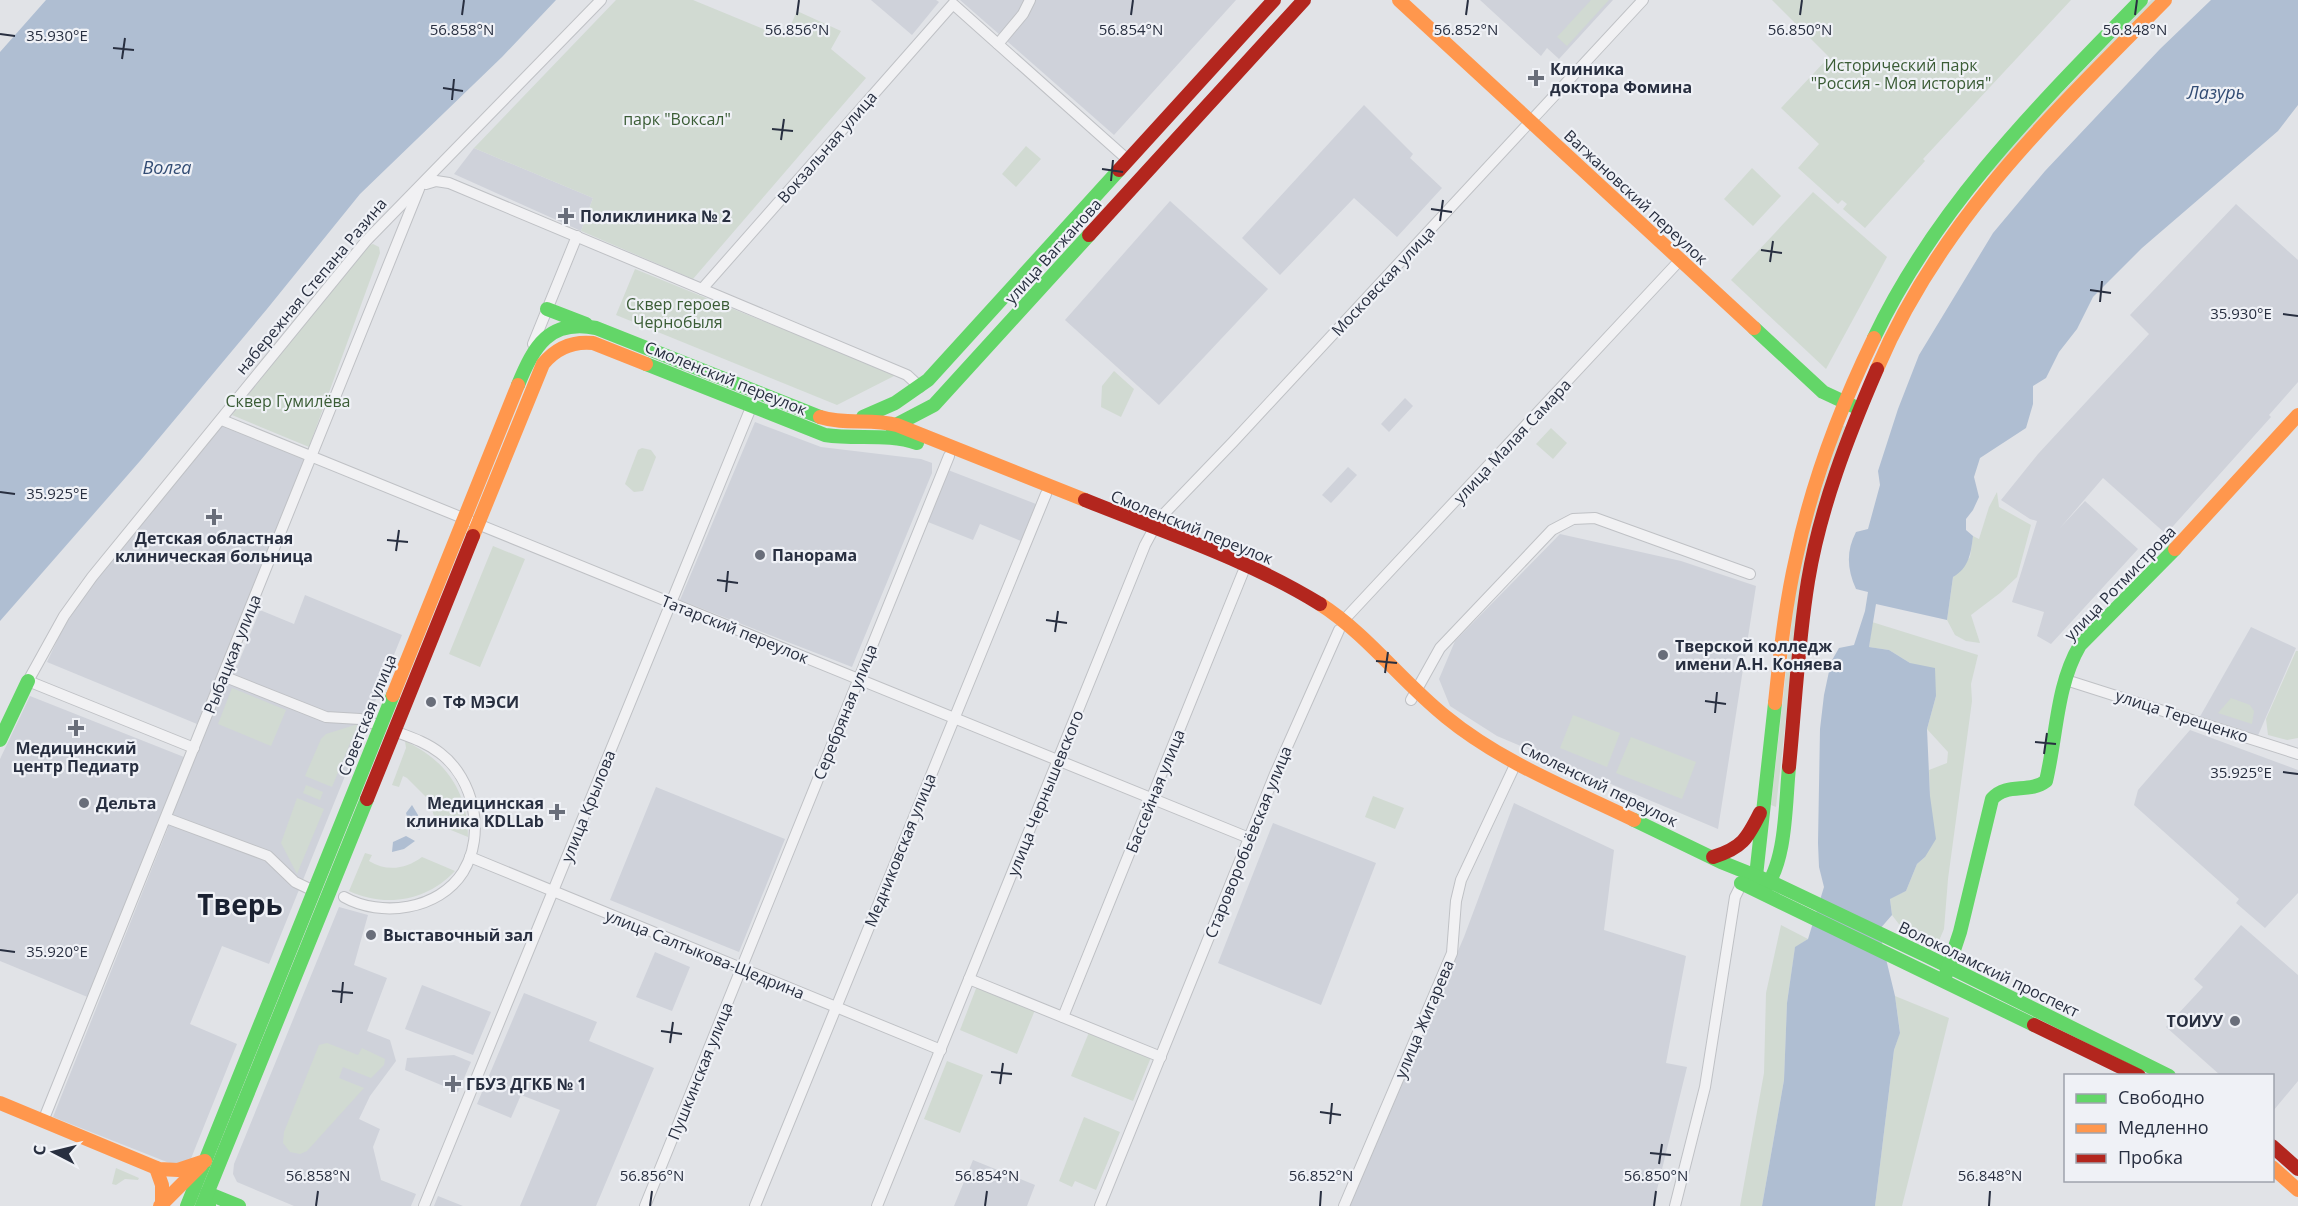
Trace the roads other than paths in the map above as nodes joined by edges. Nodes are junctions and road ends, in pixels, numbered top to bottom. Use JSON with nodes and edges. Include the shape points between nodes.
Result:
{"nodes":[{"id":1,"x":601,"y":0,"type":"edge"},
{"id":2,"x":1030,"y":0,"type":"edge"},
{"id":3,"x":1274,"y":0,"type":"edge"},
{"id":4,"x":1304,"y":0,"type":"edge"},
{"id":5,"x":1399,"y":0,"type":"edge"},
{"id":6,"x":1643,"y":0,"type":"edge"},
{"id":7,"x":2141,"y":0,"type":"edge"},
{"id":8,"x":2165,"y":0,"type":"edge"},
{"id":9,"x":998,"y":44,"type":"junction"},
{"id":10,"x":1530,"y":122,"type":"junction"},
{"id":11,"x":1128,"y":160,"type":"junction"},
{"id":12,"x":420,"y":187,"type":"junction"},
{"id":13,"x":576,"y":236,"type":"junction"},
{"id":14,"x":1680,"y":260,"type":"junction"},
{"id":15,"x":702,"y":290,"type":"junction"},
{"id":16,"x":547,"y":309,"type":"junction"},
{"id":17,"x":596,"y":328,"type":"junction"},
{"id":18,"x":530,"y":356,"type":"junction"},
{"id":19,"x":543,"y":364,"type":"joint"},
{"id":20,"x":924,"y":383,"type":"junction"},
{"id":21,"x":1844,"y":402,"type":"junction"},
{"id":22,"x":934,"y":405,"type":"junction"},
{"id":23,"x":751,"y":408,"type":"junction"},
{"id":24,"x":1859,"y":408,"type":"junction"},
{"id":25,"x":2298,"y":416,"type":"edge"},
{"id":26,"x":914,"y":417,"type":"junction"},
{"id":27,"x":222,"y":420,"type":"junction"},
{"id":28,"x":855,"y":420,"type":"junction"},
{"id":29,"x":897,"y":425,"type":"junction"},
{"id":30,"x":916,"y":432,"type":"junction"},
{"id":31,"x":853,"y":438,"type":"junction"},
{"id":32,"x":936,"y":446,"type":"junction"},
{"id":33,"x":949,"y":456,"type":"junction"},
{"id":34,"x":311,"y":457,"type":"junction"},
{"id":35,"x":1046,"y":494,"type":"junction"},
{"id":36,"x":471,"y":522,"type":"junction"},
{"id":37,"x":1152,"y":532,"type":"junction"},
{"id":38,"x":1244,"y":569,"type":"junction"},
{"id":39,"x":1750,"y":574,"type":"dead end"},
{"id":40,"x":671,"y":603,"type":"junction"},
{"id":41,"x":1341,"y":626,"type":"junction"},
{"id":42,"x":223,"y":676,"type":"junction"},
{"id":43,"x":859,"y":680,"type":"junction"},
{"id":44,"x":2066,"y":680,"type":"junction"},
{"id":45,"x":28,"y":681,"type":"junction"},
{"id":46,"x":1414,"y":696,"type":"junction"},
{"id":47,"x":953,"y":718,"type":"junction"},
{"id":48,"x":388,"y":728,"type":"junction"},
{"id":49,"x":0,"y":740,"type":"edge"},
{"id":50,"x":194,"y":748,"type":"junction"},
{"id":51,"x":2298,"y":754,"type":"edge"},
{"id":52,"x":1058,"y":761,"type":"junction"},
{"id":53,"x":1514,"y":768,"type":"junction"},
{"id":54,"x":1151,"y":799,"type":"junction"},
{"id":55,"x":1765,"y":806,"type":"junction"},
{"id":56,"x":1785,"y":809,"type":"junction"},
{"id":57,"x":166,"y":818,"type":"junction"},
{"id":58,"x":1249,"y":838,"type":"junction"},
{"id":59,"x":470,"y":857,"type":"junction"},
{"id":60,"x":1713,"y":857,"type":"junction"},
{"id":61,"x":326,"y":863,"type":"junction"},
{"id":62,"x":1756,"y":876,"type":"junction"},
{"id":63,"x":1742,"y":883,"type":"junction"},
{"id":64,"x":331,"y":887,"type":"junction"},
{"id":65,"x":1767,"y":887,"type":"junction"},
{"id":66,"x":314,"y":891,"type":"junction"},
{"id":67,"x":553,"y":891,"type":"junction"},
{"id":68,"x":344,"y":897,"type":"joint"},
{"id":69,"x":1792,"y":899,"type":"junction"},
{"id":70,"x":1949,"y":966,"type":"junction"},
{"id":71,"x":741,"y":969,"type":"junction"},
{"id":72,"x":969,"y":979,"type":"junction"},
{"id":73,"x":1944,"y":980,"type":"junction"},
{"id":74,"x":836,"y":1008,"type":"junction"},
{"id":75,"x":1063,"y":1017,"type":"junction"},
{"id":76,"x":940,"y":1050,"type":"junction"},
{"id":77,"x":1161,"y":1057,"type":"junction"},
{"id":78,"x":2135,"y":1074,"type":"edge"},
{"id":79,"x":2165,"y":1074,"type":"edge"},
{"id":80,"x":0,"y":1103,"type":"edge"},
{"id":81,"x":43,"y":1121,"type":"junction"},
{"id":82,"x":2274,"y":1148,"type":"edge"},
{"id":83,"x":205,"y":1161,"type":"junction"},
{"id":84,"x":156,"y":1168,"type":"junction"},
{"id":85,"x":2274,"y":1169,"type":"edge"},
{"id":86,"x":2298,"y":1169,"type":"edge"},
{"id":87,"x":2298,"y":1190,"type":"edge"},
{"id":88,"x":197,"y":1203,"type":"edge"},
{"id":89,"x":161,"y":1205,"type":"edge"},
{"id":90,"x":239,"y":1206,"type":"edge"},
{"id":91,"x":424,"y":1206,"type":"edge"},
{"id":92,"x":645,"y":1206,"type":"edge"},
{"id":93,"x":755,"y":1206,"type":"edge"},
{"id":94,"x":878,"y":1206,"type":"edge"},
{"id":95,"x":1100,"y":1206,"type":"edge"},
{"id":96,"x":1344,"y":1206,"type":"edge"},
{"id":97,"x":1675,"y":1206,"type":"edge"}],
"edges":[{"from":1,"to":12,"type":"street","name":"набережная Степана Разина"},
{"from":2,"to":9,"type":"street"},
{"from":3,"to":11,"type":"main road","name":"улица Вагжанова"},
{"from":4,"to":22,"type":"main road","name":"улица Вагжанова"},
{"from":5,"to":10,"type":"main road","name":"Вагжановский переулок"},
{"from":6,"to":10,"type":"street","name":"Московская улица"},
{"from":7,"to":21,"type":"main road","via":[[2002,147],[1950,211],[1890,304]]},
{"from":8,"to":24,"type":"main road","via":[[1993,180],[1972,207],[1907,308]]},
{"from":9,"to":11,"type":"street"},
{"from":9,"to":15,"type":"street","name":"Вокзальная улица","via":[[953,4]]},
{"from":10,"to":14,"type":"main road","name":"Вагжановский переулок"},
{"from":10,"to":37,"type":"street","name":"Московская улица","via":[[1159,519]]},
{"from":11,"to":20,"type":"main road","name":"улица Вагжанова"},
{"from":12,"to":13,"type":"street","via":[[432,181],[446,182]]},
{"from":12,"to":27,"type":"street","name":"набережная Степана Разина","via":[[366,241]]},
{"from":12,"to":34,"type":"street","name":"Рыбацкая улица"},
{"from":13,"to":15,"type":"street"},
{"from":13,"to":16,"type":"street","name":"Советская улица"},
{"from":14,"to":21,"type":"main road","name":"Вагжановский переулок","via":[[1823,392]]},
{"from":14,"to":41,"type":"street","name":"улица Малая Самара"},
{"from":15,"to":20,"type":"street"},
{"from":16,"to":17,"type":"main road"},
{"from":16,"to":18,"type":"street","name":"Советская улица"},
{"from":17,"to":18,"type":"main road","name":"Смоленский переулок","via":[[578,326],[556,331],[541,341]]},
{"from":17,"to":28,"type":"main road","name":"Смоленский переулок","via":[[823,418]]},
{"from":18,"to":36,"type":"main road","name":"Советская улица"},
{"from":19,"to":23,"type":"main road","name":"Смоленский переулок","via":[[564,345],[589,343]]},
{"from":19,"to":36,"type":"main road","name":"Советская улица"},
{"from":20,"to":26,"type":"main road"},
{"from":20,"to":28,"type":"main road","name":"улица Вагжанова","via":[[882,410]]},
{"from":21,"to":24,"type":"main road","name":"Вагжановский переулок"},
{"from":21,"to":55,"type":"main road","via":[[1807,513],[1790,588]]},
{"from":22,"to":26,"type":"main road","name":"улица Вагжанова"},
{"from":22,"to":32,"type":"main road","via":[[930,422]]},
{"from":23,"to":31,"type":"main road","name":"Смоленский переулок","via":[[825,435]]},
{"from":23,"to":40,"type":"street","name":"улица Крылова"},
{"from":24,"to":56,"type":"main road","via":[[1823,519],[1806,593]]},
{"from":25,"to":44,"type":"main road","name":"улица Ротмистрова","via":[[2201,523],[2080,645]]},
{"from":26,"to":29,"type":"main road","name":"улица Вагжанова"},
{"from":26,"to":30,"type":"main road"},
{"from":27,"to":34,"type":"street","name":"Татарский переулок"},
{"from":27,"to":45,"type":"street","name":"набережная Степана Разина","via":[[92,576],[64,616]]},
{"from":28,"to":29,"type":"main road","name":"Смоленский переулок"},
{"from":29,"to":30,"type":"main road","name":"Смоленский переулок"},
{"from":29,"to":31,"type":"main road","name":"улица Вагжанова"},
{"from":30,"to":32,"type":"main road","name":"Смоленский переулок"},
{"from":31,"to":32,"type":"main road","name":"Смоленский переулок","via":[[899,438]]},
{"from":32,"to":33,"type":"main road","name":"Смоленский переулок"},
{"from":32,"to":37,"type":"main road","name":"Смоленский переулок"},
{"from":33,"to":35,"type":"main road","name":"Смоленский переулок"},
{"from":33,"to":43,"type":"street","name":"Серебряная улица"},
{"from":34,"to":36,"type":"street","name":"Татарский переулок"},
{"from":34,"to":42,"type":"street","name":"Рыбацкая улица"},
{"from":35,"to":37,"type":"main road","name":"Смоленский переулок"},
{"from":35,"to":47,"type":"street","name":"Медниковская улица"},
{"from":36,"to":40,"type":"street","name":"Татарский переулок"},
{"from":36,"to":48,"type":"main road","name":"Советская улица"},
{"from":37,"to":38,"type":"main road","name":"Смоленский переулок"},
{"from":37,"to":52,"type":"street","name":"улица Чернышевского"},
{"from":38,"to":41,"type":"main road","name":"Смоленский переулок"},
{"from":38,"to":54,"type":"street","name":"Бассейная улица"},
{"from":39,"to":46,"type":"street","via":[[1615,524],[1591,518],[1568,520],[1552,530],[1440,648]]},
{"from":40,"to":43,"type":"street","name":"Татарский переулок"},
{"from":40,"to":67,"type":"street","name":"улица Крылова"},
{"from":41,"to":46,"type":"main road","name":"Смоленский переулок"},
{"from":41,"to":58,"type":"street","name":"Староворобьёвская улица"},
{"from":42,"to":48,"type":"street","via":[[327,717],[360,719]]},
{"from":42,"to":50,"type":"street","name":"Рыбацкая улица"},
{"from":43,"to":47,"type":"street","name":"Татарский переулок"},
{"from":43,"to":71,"type":"street","name":"Серебряная улица"},
{"from":44,"to":51,"type":"street","name":"улица Терещенко"},
{"from":44,"to":70,"type":"main road","name":"улица Ротмистрова","via":[[2046,782],[2004,789],[1993,798]]},
{"from":45,"to":49,"type":"main road","name":"набережная Степана Разина"},
{"from":45,"to":50,"type":"street"},
{"from":46,"to":53,"type":"main road","name":"Смоленский переулок","via":[[1456,738]]},
{"from":47,"to":52,"type":"street","name":"Татарский переулок"},
{"from":47,"to":74,"type":"street","name":"Медниковская улица"},
{"from":48,"to":59,"type":"street","via":[[434,748],[463,780],[474,814]]},
{"from":48,"to":61,"type":"main road","name":"Советская улица"},
{"from":48,"to":64,"type":"main road","name":"Советская улица","via":[[386,752]]},
{"from":50,"to":57,"type":"street","name":"Рыбацкая улица"},
{"from":52,"to":54,"type":"street","name":"Татарский переулок"},
{"from":52,"to":72,"type":"street","name":"улица Чернышевского"},
{"from":53,"to":60,"type":"main road","name":"Смоленский переулок"},
{"from":53,"to":63,"type":"main road","name":"Смоленский переулок"},
{"from":53,"to":96,"type":"street","name":"улица Жигарева","via":[[1461,880],[1452,953]]},
{"from":54,"to":58,"type":"street","name":"Татарский переулок"},
{"from":54,"to":75,"type":"street","name":"Бассейная улица"},
{"from":55,"to":56,"type":"main road","via":[[1774,817]]},
{"from":55,"to":60,"type":"main road","via":[[1743,844]]},
{"from":55,"to":62,"type":"main road"},
{"from":56,"to":65,"type":"main road","via":[[1780,856]]},
{"from":57,"to":66,"type":"street","via":[[268,856],[295,882]]},
{"from":57,"to":81,"type":"street","name":"Рыбацкая улица"},
{"from":58,"to":77,"type":"street","name":"Староворобьёвская улица"},
{"from":59,"to":67,"type":"street","name":"улица Салтыкова-Щедрина"},
{"from":59,"to":68,"type":"street","via":[[450,887],[414,905],[375,908]]},
{"from":60,"to":62,"type":"main road","name":"Смоленский переулок"},
{"from":61,"to":64,"type":"main road"},
{"from":61,"to":66,"type":"main road","name":"Советская улица"},
{"from":62,"to":63,"type":"main road"},
{"from":62,"to":65,"type":"main road"},
{"from":63,"to":65,"type":"main road","name":"Смоленский переулок"},
{"from":63,"to":97,"type":"street","via":[[1735,897],[1705,1087]]},
{"from":64,"to":68,"type":"main road"},
{"from":64,"to":88,"type":"main road","name":"Советская улица"},
{"from":65,"to":69,"type":"main road","name":"Смоленский переулок"},
{"from":66,"to":83,"type":"main road","name":"Советская улица"},
{"from":67,"to":71,"type":"street","name":"улица Салтыкова-Щедрина"},
{"from":67,"to":91,"type":"street","name":"улица Крылова"},
{"from":69,"to":70,"type":"main road","name":"Волоколамский проспект"},
{"from":69,"to":73,"type":"main road","name":"Волоколамский проспект"},
{"from":70,"to":73,"type":"main road","name":"улица Ротмистрова"},
{"from":70,"to":79,"type":"main road","name":"Волоколамский проспект"},
{"from":71,"to":74,"type":"street","name":"улица Салтыкова-Щедрина"},
{"from":71,"to":92,"type":"street","name":"Пушкинская улица"},
{"from":72,"to":75,"type":"street"},
{"from":72,"to":76,"type":"street","name":"улица Чернышевского"},
{"from":73,"to":78,"type":"main road","name":"Волоколамский проспект"},
{"from":74,"to":76,"type":"street","name":"улица Салтыкова-Щедрина"},
{"from":74,"to":93,"type":"street","name":"Медниковская улица"},
{"from":75,"to":77,"type":"street"},
{"from":76,"to":94,"type":"street","name":"улица Чернышевского"},
{"from":77,"to":95,"type":"street","name":"Староворобьёвская улица"},
{"from":80,"to":81,"type":"main road"},
{"from":81,"to":84,"type":"main road"},
{"from":82,"to":86,"type":"main road"},
{"from":83,"to":84,"type":"main road","via":[[174,1171]]},
{"from":83,"to":88,"type":"main road","name":"Советская улица"},
{"from":83,"to":89,"type":"main road"},
{"from":84,"to":89,"type":"main road","via":[[162,1185]]},
{"from":85,"to":87,"type":"main road"},
{"from":88,"to":90,"type":"main road"}]}
